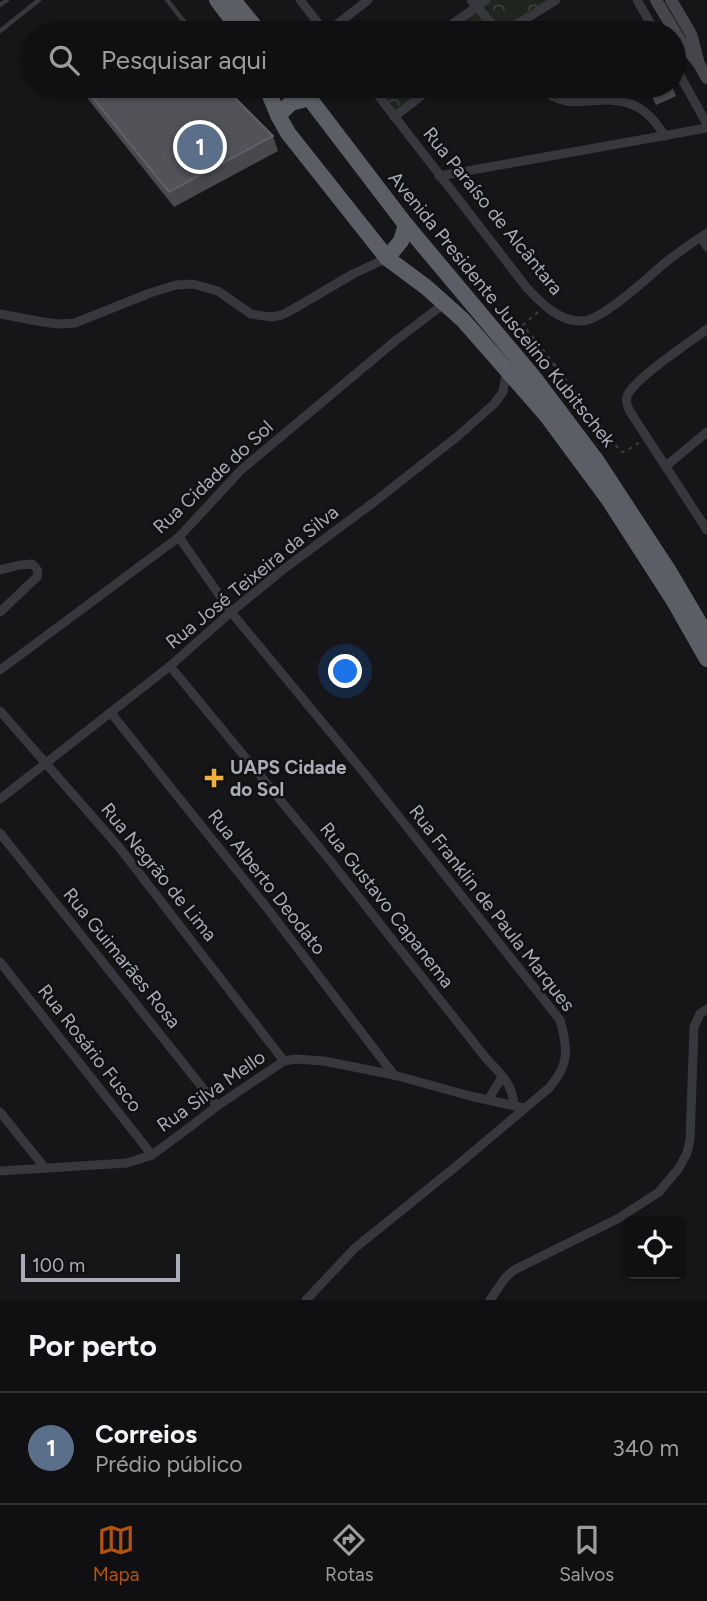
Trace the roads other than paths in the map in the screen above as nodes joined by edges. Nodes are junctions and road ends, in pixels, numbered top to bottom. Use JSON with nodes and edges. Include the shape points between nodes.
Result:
{"nodes":[{"id":1,"x":7,"y":0,"type":"edge"},
{"id":2,"x":39,"y":0,"type":"edge"},
{"id":3,"x":167,"y":0,"type":"edge"},
{"id":4,"x":217,"y":0,"type":"edge"},
{"id":5,"x":233,"y":0,"type":"edge"},
{"id":6,"x":368,"y":0,"type":"edge"},
{"id":7,"x":486,"y":0,"type":"edge"},
{"id":8,"x":556,"y":0,"type":"edge"},
{"id":9,"x":638,"y":0,"type":"edge"},
{"id":10,"x":656,"y":0,"type":"edge"},
{"id":11,"x":671,"y":0,"type":"edge"},
{"id":12,"x":305,"y":2,"type":"edge"},
{"id":13,"x":474,"y":4,"type":"edge"},
{"id":14,"x":0,"y":5,"type":"edge"},
{"id":15,"x":184,"y":21,"type":"edge"},
{"id":16,"x":233,"y":21,"type":"edge"},
{"id":17,"x":250,"y":21,"type":"edge"},
{"id":18,"x":318,"y":21,"type":"edge"},
{"id":19,"x":341,"y":21,"type":"edge"},
{"id":20,"x":454,"y":21,"type":"edge"},
{"id":21,"x":490,"y":21,"type":"edge"},
{"id":22,"x":521,"y":21,"type":"edge"},
{"id":23,"x":649,"y":21,"type":"edge"},
{"id":24,"x":668,"y":21,"type":"edge"},
{"id":25,"x":683,"y":21,"type":"edge"},
{"id":26,"x":686,"y":26,"type":"edge"},
{"id":27,"x":0,"y":31,"type":"edge"},
{"id":28,"x":686,"y":48,"type":"edge"},
{"id":29,"x":699,"y":64,"type":"junction"},
{"id":30,"x":707,"y":78,"type":"edge"},
{"id":31,"x":686,"y":87,"type":"edge"},
{"id":32,"x":268,"y":98,"type":"edge"},
{"id":33,"x":297,"y":98,"type":"edge"},
{"id":34,"x":310,"y":98,"type":"edge"},
{"id":35,"x":379,"y":98,"type":"edge"},
{"id":36,"x":419,"y":98,"type":"edge"},
{"id":37,"x":555,"y":98,"type":"edge"},
{"id":38,"x":278,"y":115,"type":"junction"},
{"id":39,"x":394,"y":117,"type":"junction"},
{"id":40,"x":707,"y":126,"type":"edge"},
{"id":41,"x":665,"y":136,"type":"junction"},
{"id":42,"x":439,"y":176,"type":"junction"},
{"id":43,"x":406,"y":225,"type":"junction"},
{"id":44,"x":704,"y":235,"type":"edge"},
{"id":45,"x":423,"y":246,"type":"junction"},
{"id":46,"x":707,"y":247,"type":"edge"},
{"id":47,"x":387,"y":258,"type":"junction"},
{"id":48,"x":445,"y":303,"type":"junction"},
{"id":49,"x":0,"y":314,"type":"edge"},
{"id":50,"x":707,"y":329,"type":"edge"},
{"id":51,"x":508,"y":369,"type":"junction"},
{"id":52,"x":707,"y":432,"type":"edge"},
{"id":53,"x":666,"y":466,"type":"junction"},
{"id":54,"x":706,"y":528,"type":"edge"},
{"id":55,"x":178,"y":537,"type":"junction"},
{"id":56,"x":0,"y":570,"type":"edge"},
{"id":57,"x":0,"y":612,"type":"edge"},
{"id":58,"x":231,"y":612,"type":"junction"},
{"id":59,"x":707,"y":636,"type":"edge"},
{"id":60,"x":707,"y":659,"type":"edge"},
{"id":61,"x":170,"y":666,"type":"junction"},
{"id":62,"x":0,"y":670,"type":"edge"},
{"id":63,"x":0,"y":711,"type":"edge"},
{"id":64,"x":111,"y":713,"type":"junction"},
{"id":65,"x":46,"y":762,"type":"junction"},
{"id":66,"x":0,"y":799,"type":"edge"},
{"id":67,"x":0,"y":833,"type":"edge"},
{"id":68,"x":0,"y":962,"type":"edge"},
{"id":69,"x":707,"y":1009,"type":"edge"},
{"id":70,"x":284,"y":1061,"type":"junction"},
{"id":71,"x":394,"y":1075,"type":"junction"},
{"id":72,"x":502,"y":1077,"type":"junction"},
{"id":73,"x":488,"y":1100,"type":"junction"},
{"id":74,"x":217,"y":1105,"type":"junction"},
{"id":75,"x":519,"y":1107,"type":"junction"},
{"id":76,"x":0,"y":1112,"type":"edge"},
{"id":77,"x":152,"y":1155,"type":"junction"},
{"id":78,"x":45,"y":1168,"type":"junction"},
{"id":79,"x":0,"y":1171,"type":"edge"},
{"id":80,"x":306,"y":1300,"type":"edge"},
{"id":81,"x":490,"y":1300,"type":"edge"}],
"edges":[{"from":1,"to":14,"type":"lane"},
{"from":2,"to":27,"type":"lane"},
{"from":3,"to":15,"type":"lane"},
{"from":4,"to":16,"type":"highway"},
{"from":5,"to":17,"type":"highway"},
{"from":6,"to":19,"type":"street"},
{"from":7,"to":13,"type":"street"},
{"from":8,"to":22,"type":"street"},
{"from":9,"to":23,"type":"street"},
{"from":10,"to":24,"type":"main road"},
{"from":11,"to":25,"type":"main road"},
{"from":12,"to":18,"type":"street"},
{"from":13,"to":20,"type":"street"},
{"from":13,"to":21,"type":"street"},
{"from":26,"to":29,"type":"main road"},
{"from":28,"to":29,"type":"main road"},
{"from":29,"to":30,"type":"main road"},
{"from":31,"to":40,"type":"street"},
{"from":32,"to":38,"type":"highway","name":"Avenida Presidente Juscelino Kubitschek"},
{"from":33,"to":38,"type":"highway"},
{"from":34,"to":43,"type":"highway","name":"Avenida Presidente Juscelino Kubitschek"},
{"from":35,"to":39,"type":"street","name":"Rua Paraíso de Alcântara"},
{"from":36,"to":39,"type":"street"},
{"from":37,"to":41,"type":"street","via":[[630,103],[648,114]]},
{"from":38,"to":47,"type":"highway","name":"Avenida Presidente Juscelino Kubitschek"},
{"from":39,"to":42,"type":"street","name":"Rua Paraíso de Alcântara"},
{"from":40,"to":41,"type":"street"},
{"from":41,"to":42,"type":"street"},
{"from":42,"to":44,"type":"street","name":"Rua Paraíso de Alcântara","via":[[527,288],[544,306],[571,320],[591,320]]},
{"from":43,"to":45,"type":"highway","name":"Avenida Presidente Juscelino Kubitschek"},
{"from":43,"to":47,"type":"highway","via":[[401,241]]},
{"from":44,"to":46,"type":"street"},
{"from":45,"to":48,"type":"highway"},
{"from":45,"to":59,"type":"highway","name":"Avenida Presidente Juscelino Kubitschek","via":[[596,460]]},
{"from":47,"to":48,"type":"highway","name":"Avenida Presidente Juscelino Kubitschek"},
{"from":47,"to":49,"type":"street","via":[[271,317],[251,314],[218,291],[193,284],[150,293],[75,323]]},
{"from":48,"to":51,"type":"highway","name":"Avenida Presidente Juscelino Kubitschek"},
{"from":48,"to":55,"type":"street","name":"Rua Cidade do Sol","via":[[241,470]]},
{"from":50,"to":53,"type":"street","via":[[627,396],[629,410]]},
{"from":51,"to":58,"type":"street","name":"Rua José Teixeira da Silva","via":[[503,392],[494,404]]},
{"from":51,"to":60,"type":"highway","name":"Avenida Presidente Juscelino Kubitschek","via":[[609,500]]},
{"from":52,"to":53,"type":"street"},
{"from":53,"to":54,"type":"street"},
{"from":55,"to":58,"type":"street","name":"Rua Franklin de Paula Marques"},
{"from":55,"to":62,"type":"street","name":"Rua Cidade do Sol"},
{"from":56,"to":57,"type":"street","via":[[32,564],[38,573]]},
{"from":58,"to":61,"type":"street","name":"Rua José Teixeira da Silva"},
{"from":58,"to":75,"type":"street","name":"Rua Franklin de Paula Marques","via":[[560,1020],[567,1044],[558,1077]]},
{"from":61,"to":64,"type":"street","name":"Rua José Teixeira da Silva"},
{"from":61,"to":72,"type":"street","name":"Rua Gustavo Capanema"},
{"from":63,"to":65,"type":"street","name":"Rua Negrão de Lima"},
{"from":64,"to":65,"type":"street","name":"Rua José Teixeira da Silva"},
{"from":64,"to":71,"type":"street","name":"Rua Alberto Deodato"},
{"from":65,"to":66,"type":"street","name":"Rua José Teixeira da Silva"},
{"from":65,"to":70,"type":"street","name":"Rua Negrão de Lima","via":[[119,848]]},
{"from":67,"to":74,"type":"street","name":"Rua Guimarães Rosa"},
{"from":68,"to":77,"type":"street","name":"Rua Rosário Fusco"},
{"from":69,"to":81,"type":"street","via":[[694,1027],[690,1140],[670,1180],[619,1217],[514,1270]]},
{"from":70,"to":71,"type":"street","name":"Rua Silva Mello","via":[[324,1061]]},
{"from":70,"to":74,"type":"street","name":"Rua Silva Mello"},
{"from":71,"to":73,"type":"street","name":"Rua Silva Mello"},
{"from":72,"to":73,"type":"street"},
{"from":72,"to":75,"type":"street","name":"Rua Gustavo Capanema"},
{"from":73,"to":75,"type":"street","name":"Rua Silva Mello"},
{"from":74,"to":77,"type":"street","name":"Rua Silva Mello"},
{"from":75,"to":80,"type":"street","name":"Rua Franklin de Paula Marques","via":[[454,1168],[355,1248]]},
{"from":76,"to":78,"type":"street"},
{"from":77,"to":78,"type":"street","name":"Rua Silva Mello","via":[[127,1163]]},
{"from":78,"to":79,"type":"street","name":"Rua Silva Mello"}]}
